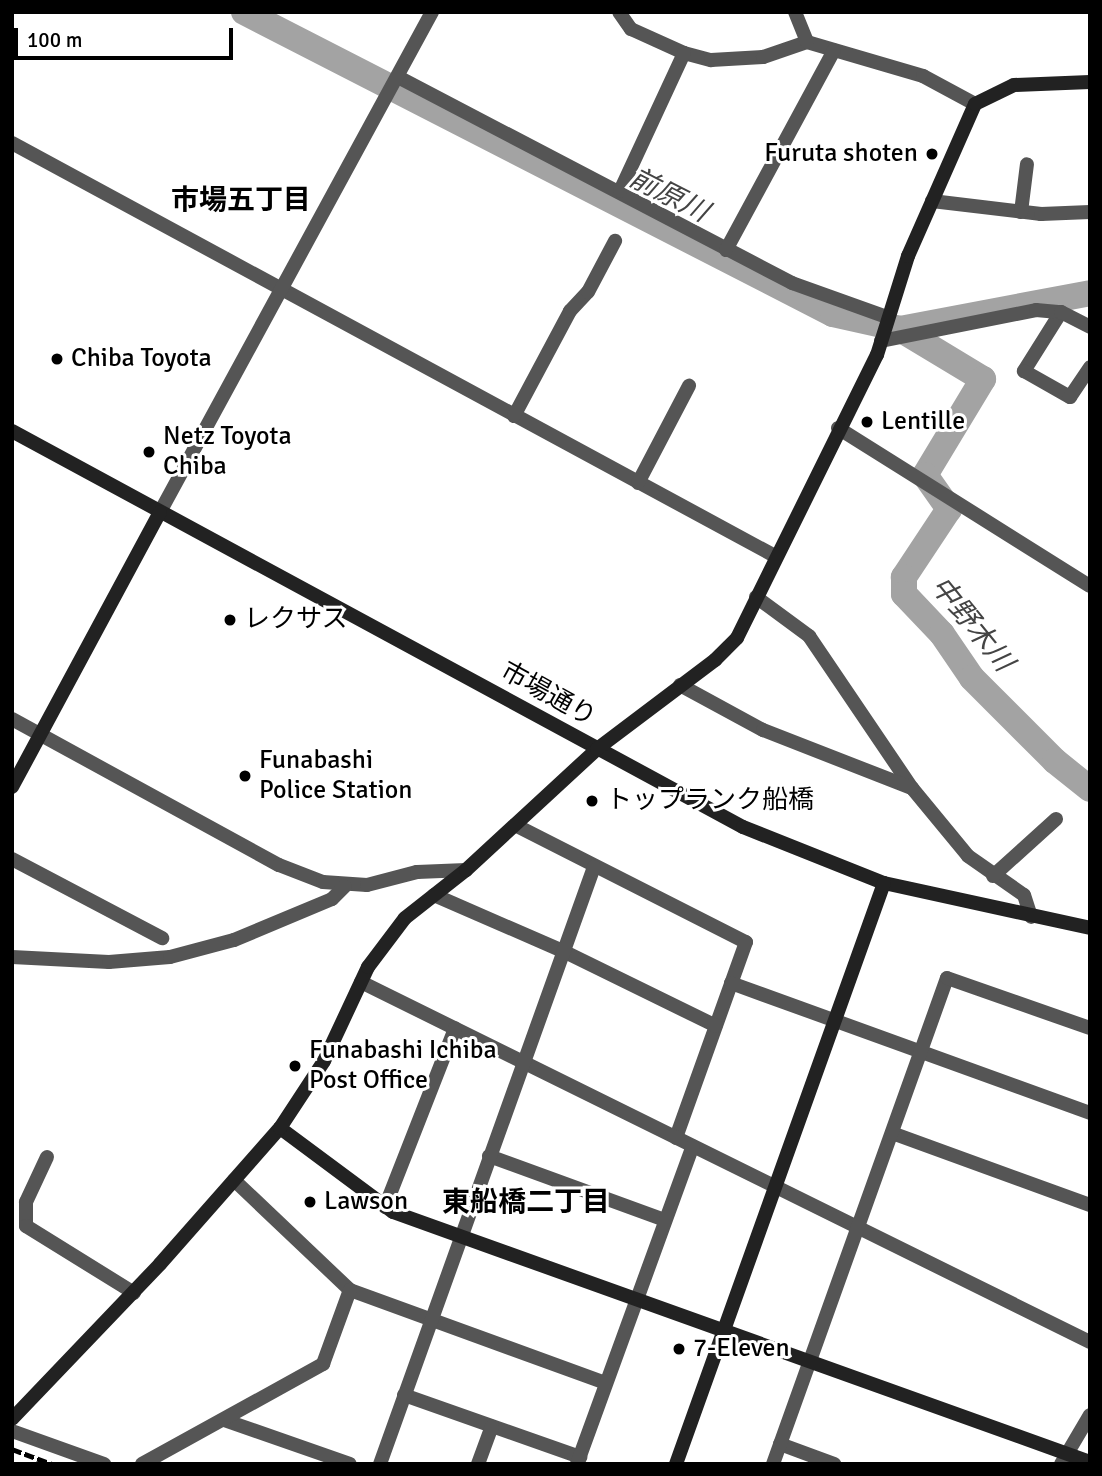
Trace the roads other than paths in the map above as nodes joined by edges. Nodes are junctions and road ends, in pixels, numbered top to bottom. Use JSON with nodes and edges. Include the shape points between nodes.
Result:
{"nodes":[{"id":1,"x":432,"y":12,"type":"edge"},
{"id":2,"x":619,"y":12,"type":"edge"},
{"id":3,"x":795,"y":12,"type":"edge"},
{"id":4,"x":807,"y":42,"type":"junction"},
{"id":5,"x":834,"y":50,"type":"junction"},
{"id":6,"x":684,"y":53,"type":"junction"},
{"id":7,"x":397,"y":79,"type":"junction"},
{"id":8,"x":1090,"y":82,"type":"edge"},
{"id":9,"x":975,"y":104,"type":"junction"},
{"id":10,"x":12,"y":143,"type":"edge"},
{"id":11,"x":1027,"y":164,"type":"dead end"},
{"id":12,"x":620,"y":191,"type":"junction"},
{"id":13,"x":932,"y":201,"type":"junction"},
{"id":14,"x":1021,"y":212,"type":"junction"},
{"id":15,"x":1090,"y":212,"type":"edge"},
{"id":16,"x":615,"y":241,"type":"dead end"},
{"id":17,"x":726,"y":250,"type":"junction"},
{"id":18,"x":279,"y":290,"type":"junction"},
{"id":19,"x":1061,"y":312,"type":"junction"},
{"id":20,"x":887,"y":319,"type":"junction"},
{"id":21,"x":1090,"y":327,"type":"edge"},
{"id":22,"x":881,"y":338,"type":"junction"},
{"id":23,"x":1090,"y":367,"type":"edge"},
{"id":24,"x":689,"y":386,"type":"dead end"},
{"id":25,"x":514,"y":416,"type":"junction"},
{"id":26,"x":838,"y":428,"type":"junction"},
{"id":27,"x":12,"y":431,"type":"edge"},
{"id":28,"x":638,"y":483,"type":"junction"},
{"id":29,"x":160,"y":512,"type":"junction"},
{"id":30,"x":775,"y":556,"type":"junction"},
{"id":31,"x":1090,"y":586,"type":"edge"},
{"id":32,"x":756,"y":597,"type":"junction"},
{"id":33,"x":680,"y":685,"type":"junction"},
{"id":34,"x":12,"y":719,"type":"edge"},
{"id":35,"x":40,"y":734,"type":"junction"},
{"id":36,"x":597,"y":749,"type":"junction"},
{"id":37,"x":12,"y":786,"type":"edge"},
{"id":38,"x":912,"y":788,"type":"junction"},
{"id":39,"x":1056,"y":819,"type":"dead end"},
{"id":40,"x":514,"y":825,"type":"junction"},
{"id":41,"x":12,"y":859,"type":"edge"},
{"id":42,"x":594,"y":867,"type":"junction"},
{"id":43,"x":466,"y":870,"type":"junction"},
{"id":44,"x":993,"y":876,"type":"junction"},
{"id":45,"x":884,"y":883,"type":"junction"},
{"id":46,"x":345,"y":887,"type":"junction"},
{"id":47,"x":433,"y":895,"type":"junction"},
{"id":48,"x":1031,"y":917,"type":"junction"},
{"id":49,"x":1090,"y":928,"type":"edge"},
{"id":50,"x":162,"y":938,"type":"dead end"},
{"id":51,"x":563,"y":951,"type":"junction"},
{"id":52,"x":12,"y":957,"type":"edge"},
{"id":53,"x":361,"y":982,"type":"junction"},
{"id":54,"x":731,"y":983,"type":"junction"},
{"id":55,"x":833,"y":1021,"type":"junction"},
{"id":56,"x":716,"y":1027,"type":"junction"},
{"id":57,"x":455,"y":1028,"type":"junction"},
{"id":58,"x":1090,"y":1028,"type":"edge"},
{"id":59,"x":920,"y":1052,"type":"junction"},
{"id":60,"x":523,"y":1062,"type":"junction"},
{"id":61,"x":1090,"y":1113,"type":"edge"},
{"id":62,"x":280,"y":1128,"type":"junction"},
{"id":63,"x":892,"y":1133,"type":"junction"},
{"id":64,"x":676,"y":1138,"type":"junction"},
{"id":65,"x":693,"y":1146,"type":"junction"},
{"id":66,"x":489,"y":1156,"type":"junction"},
{"id":67,"x":47,"y":1157,"type":"dead end"},
{"id":68,"x":234,"y":1180,"type":"junction"},
{"id":69,"x":775,"y":1187,"type":"junction"},
{"id":70,"x":1090,"y":1205,"type":"edge"},
{"id":71,"x":385,"y":1207,"type":"junction"},
{"id":72,"x":665,"y":1220,"type":"junction"},
{"id":73,"x":858,"y":1228,"type":"junction"},
{"id":74,"x":460,"y":1234,"type":"junction"},
{"id":75,"x":350,"y":1290,"type":"junction"},
{"id":76,"x":134,"y":1293,"type":"junction"},
{"id":77,"x":638,"y":1298,"type":"junction"},
{"id":78,"x":430,"y":1319,"type":"junction"},
{"id":79,"x":724,"y":1328,"type":"junction"},
{"id":80,"x":1090,"y":1342,"type":"edge"},
{"id":81,"x":811,"y":1360,"type":"junction"},
{"id":82,"x":606,"y":1383,"type":"junction"},
{"id":83,"x":404,"y":1395,"type":"junction"},
{"id":84,"x":1090,"y":1415,"type":"edge"},
{"id":85,"x":12,"y":1419,"type":"edge"},
{"id":86,"x":224,"y":1420,"type":"junction"},
{"id":87,"x":492,"y":1426,"type":"junction"},
{"id":88,"x":12,"y":1431,"type":"edge"},
{"id":89,"x":780,"y":1444,"type":"junction"},
{"id":90,"x":1064,"y":1459,"type":"edge"},
{"id":91,"x":579,"y":1460,"type":"edge"},
{"id":92,"x":1090,"y":1462,"type":"edge"},
{"id":93,"x":104,"y":1464,"type":"edge"},
{"id":94,"x":142,"y":1464,"type":"edge"},
{"id":95,"x":350,"y":1464,"type":"edge"},
{"id":96,"x":380,"y":1464,"type":"edge"},
{"id":97,"x":478,"y":1464,"type":"edge"},
{"id":98,"x":676,"y":1464,"type":"edge"},
{"id":99,"x":773,"y":1464,"type":"edge"},
{"id":100,"x":834,"y":1464,"type":"edge"}],
"edges":[{"from":1,"to":7,"type":"street"},
{"from":2,"to":6,"type":"street","via":[[631,29]]},
{"from":3,"to":4,"type":"street"},
{"from":4,"to":5,"type":"street"},
{"from":4,"to":6,"type":"street","via":[[763,57],[711,60]]},
{"from":5,"to":9,"type":"street","via":[[923,76]]},
{"from":5,"to":17,"type":"street"},
{"from":6,"to":12,"type":"street"},
{"from":7,"to":12,"type":"street"},
{"from":7,"to":18,"type":"street"},
{"from":8,"to":9,"type":"street","via":[[1014,85]]},
{"from":9,"to":13,"type":"street"},
{"from":10,"to":18,"type":"street"},
{"from":11,"to":14,"type":"street"},
{"from":12,"to":17,"type":"street"},
{"from":13,"to":14,"type":"street"},
{"from":13,"to":20,"type":"street"},
{"from":14,"to":15,"type":"street"},
{"from":16,"to":25,"type":"street","via":[[588,292],[570,310]]},
{"from":17,"to":20,"type":"street","via":[[792,283]]},
{"from":18,"to":25,"type":"street"},
{"from":18,"to":29,"type":"street"},
{"from":19,"to":21,"type":"street"},
{"from":19,"to":22,"type":"street","via":[[1036,310]]},
{"from":19,"to":23,"type":"street","via":[[1024,370],[1070,397]]},
{"from":20,"to":22,"type":"street"},
{"from":22,"to":26,"type":"street"},
{"from":24,"to":28,"type":"street"},
{"from":25,"to":28,"type":"street"},
{"from":26,"to":30,"type":"street"},
{"from":26,"to":31,"type":"street"},
{"from":27,"to":29,"type":"street","name":"市場通り"},
{"from":28,"to":30,"type":"street"},
{"from":29,"to":35,"type":"street"},
{"from":29,"to":36,"type":"street","name":"市場通り"},
{"from":30,"to":32,"type":"street"},
{"from":32,"to":33,"type":"street","via":[[737,638]]},
{"from":32,"to":38,"type":"street","via":[[809,636]]},
{"from":33,"to":36,"type":"street"},
{"from":33,"to":38,"type":"street","via":[[763,730]]},
{"from":34,"to":35,"type":"street"},
{"from":35,"to":37,"type":"street"},
{"from":35,"to":46,"type":"street","via":[[279,865]]},
{"from":36,"to":40,"type":"street"},
{"from":36,"to":45,"type":"street","name":"市場通り","via":[[743,827]]},
{"from":38,"to":44,"type":"street","via":[[968,856]]},
{"from":39,"to":44,"type":"street"},
{"from":40,"to":42,"type":"street"},
{"from":40,"to":43,"type":"street"},
{"from":41,"to":50,"type":"street"},
{"from":42,"to":51,"type":"street"},
{"from":42,"to":54,"type":"street","via":[[746,942]]},
{"from":43,"to":46,"type":"street","via":[[417,872]]},
{"from":43,"to":47,"type":"street"},
{"from":44,"to":48,"type":"street","via":[[1024,895]]},
{"from":45,"to":48,"type":"street","name":"市場通り"},
{"from":45,"to":55,"type":"street"},
{"from":46,"to":52,"type":"street","via":[[332,900],[234,940],[170,957],[109,961]]},
{"from":47,"to":51,"type":"street"},
{"from":47,"to":53,"type":"street","via":[[391,934]]},
{"from":48,"to":49,"type":"street","name":"市場通り"},
{"from":51,"to":56,"type":"street"},
{"from":51,"to":60,"type":"street"},
{"from":53,"to":57,"type":"street"},
{"from":53,"to":62,"type":"street","via":[[324,1061]]},
{"from":54,"to":55,"type":"street"},
{"from":54,"to":56,"type":"street"},
{"from":55,"to":59,"type":"street"},
{"from":55,"to":69,"type":"street"},
{"from":56,"to":64,"type":"street"},
{"from":57,"to":60,"type":"street"},
{"from":57,"to":71,"type":"street"},
{"from":58,"to":59,"type":"street","via":[[947,978]]},
{"from":59,"to":61,"type":"street"},
{"from":59,"to":63,"type":"street"},
{"from":60,"to":64,"type":"street"},
{"from":60,"to":66,"type":"street"},
{"from":62,"to":68,"type":"street"},
{"from":62,"to":71,"type":"street"},
{"from":63,"to":70,"type":"street"},
{"from":63,"to":73,"type":"street"},
{"from":64,"to":65,"type":"street"},
{"from":65,"to":69,"type":"street"},
{"from":65,"to":72,"type":"street"},
{"from":66,"to":72,"type":"street"},
{"from":66,"to":74,"type":"street"},
{"from":67,"to":76,"type":"street","via":[[26,1202],[26,1226]]},
{"from":68,"to":75,"type":"street"},
{"from":68,"to":76,"type":"street"},
{"from":69,"to":73,"type":"street"},
{"from":69,"to":79,"type":"street"},
{"from":71,"to":74,"type":"street"},
{"from":72,"to":77,"type":"street"},
{"from":73,"to":80,"type":"street"},
{"from":73,"to":81,"type":"street"},
{"from":74,"to":77,"type":"street"},
{"from":74,"to":78,"type":"street"},
{"from":75,"to":78,"type":"street"},
{"from":75,"to":86,"type":"street","via":[[323,1364]]},
{"from":76,"to":85,"type":"street"},
{"from":77,"to":79,"type":"street"},
{"from":77,"to":82,"type":"street"},
{"from":78,"to":82,"type":"street"},
{"from":78,"to":83,"type":"street"},
{"from":79,"to":81,"type":"street"},
{"from":79,"to":98,"type":"street"},
{"from":81,"to":89,"type":"street"},
{"from":81,"to":90,"type":"street"},
{"from":82,"to":91,"type":"street"},
{"from":83,"to":87,"type":"street"},
{"from":83,"to":96,"type":"street"},
{"from":84,"to":90,"type":"street"},
{"from":86,"to":94,"type":"street"},
{"from":86,"to":95,"type":"street"},
{"from":87,"to":91,"type":"street"},
{"from":87,"to":97,"type":"street"},
{"from":88,"to":93,"type":"street"},
{"from":89,"to":99,"type":"street"},
{"from":89,"to":100,"type":"street"},
{"from":90,"to":92,"type":"street"}]}
